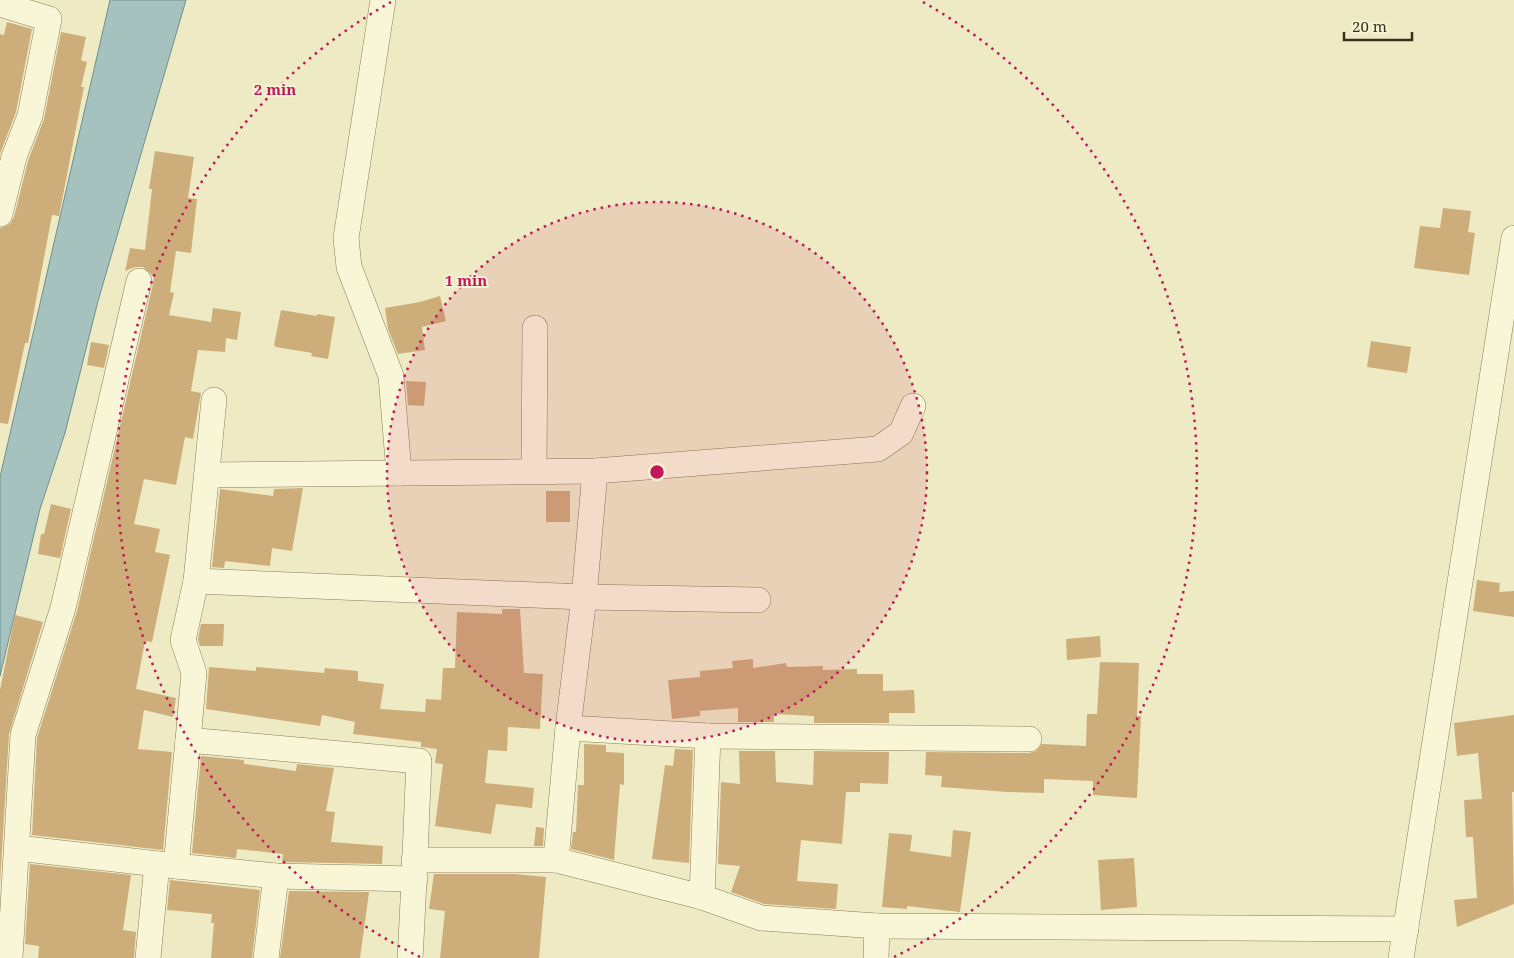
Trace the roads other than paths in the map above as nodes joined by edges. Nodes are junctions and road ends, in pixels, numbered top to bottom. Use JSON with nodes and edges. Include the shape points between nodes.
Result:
{"nodes":[{"id":1,"x":383,"y":0,"type":"edge"},
{"id":2,"x":0,"y":4,"type":"edge"},
{"id":3,"x":0,"y":214,"type":"edge"},
{"id":4,"x":1514,"y":238,"type":"edge"},
{"id":5,"x":139,"y":281,"type":"dead end"},
{"id":6,"x":535,"y":328,"type":"dead end"},
{"id":7,"x":1507,"y":336,"type":"edge"},
{"id":8,"x":214,"y":400,"type":"dead end"},
{"id":9,"x":913,"y":406,"type":"dead end"},
{"id":10,"x":534,"y":471,"type":"junction"},
{"id":11,"x":595,"y":471,"type":"junction"},
{"id":12,"x":399,"y":473,"type":"junction"},
{"id":13,"x":207,"y":476,"type":"junction"},
{"id":14,"x":196,"y":581,"type":"junction"},
{"id":15,"x":584,"y":597,"type":"junction"},
{"id":16,"x":758,"y":600,"type":"dead end"},
{"id":17,"x":568,"y":728,"type":"junction"},
{"id":18,"x":708,"y":736,"type":"junction"},
{"id":19,"x":1029,"y":739,"type":"dead end"},
{"id":20,"x":188,"y":740,"type":"junction"},
{"id":21,"x":17,"y":848,"type":"junction"},
{"id":22,"x":556,"y":860,"type":"junction"},
{"id":23,"x":166,"y":865,"type":"junction"},
{"id":24,"x":415,"y":870,"type":"junction"},
{"id":25,"x":276,"y":876,"type":"junction"},
{"id":26,"x":702,"y":897,"type":"junction"},
{"id":27,"x":878,"y":926,"type":"junction"},
{"id":28,"x":1406,"y":929,"type":"junction"},
{"id":29,"x":10,"y":958,"type":"edge"},
{"id":30,"x":148,"y":958,"type":"edge"},
{"id":31,"x":266,"y":958,"type":"edge"},
{"id":32,"x":410,"y":958,"type":"edge"},
{"id":33,"x":876,"y":958,"type":"edge"},
{"id":34,"x":1402,"y":958,"type":"edge"}],
"edges":[{"from":1,"to":12,"type":"street","via":[[346,238],[348,267],[391,376]]},
{"from":2,"to":3,"type":"street","via":[[49,20],[30,116],[14,157]]},
{"from":4,"to":7,"type":"street"},
{"from":5,"to":21,"type":"street","via":[[64,608],[23,735]]},
{"from":6,"to":10,"type":"street"},
{"from":7,"to":28,"type":"street"},
{"from":8,"to":13,"type":"street"},
{"from":9,"to":11,"type":"street","via":[[901,432],[878,449]]},
{"from":10,"to":11,"type":"street"},
{"from":10,"to":12,"type":"street"},
{"from":11,"to":15,"type":"street"},
{"from":12,"to":13,"type":"street"},
{"from":13,"to":14,"type":"street"},
{"from":14,"to":15,"type":"street"},
{"from":14,"to":20,"type":"street","via":[[183,640],[194,673]]},
{"from":15,"to":16,"type":"street"},
{"from":15,"to":17,"type":"street"},
{"from":17,"to":18,"type":"street"},
{"from":17,"to":22,"type":"street"},
{"from":18,"to":19,"type":"street"},
{"from":18,"to":26,"type":"street"},
{"from":20,"to":23,"type":"street"},
{"from":20,"to":24,"type":"street","via":[[419,761]]},
{"from":21,"to":23,"type":"street"},
{"from":21,"to":29,"type":"street"},
{"from":22,"to":24,"type":"street"},
{"from":22,"to":26,"type":"street"},
{"from":23,"to":25,"type":"street"},
{"from":23,"to":30,"type":"street"},
{"from":24,"to":25,"type":"street"},
{"from":24,"to":32,"type":"street"},
{"from":25,"to":31,"type":"street"},
{"from":26,"to":27,"type":"street","via":[[761,918]]},
{"from":27,"to":28,"type":"street"},
{"from":27,"to":33,"type":"street"},
{"from":28,"to":34,"type":"street"}]}
